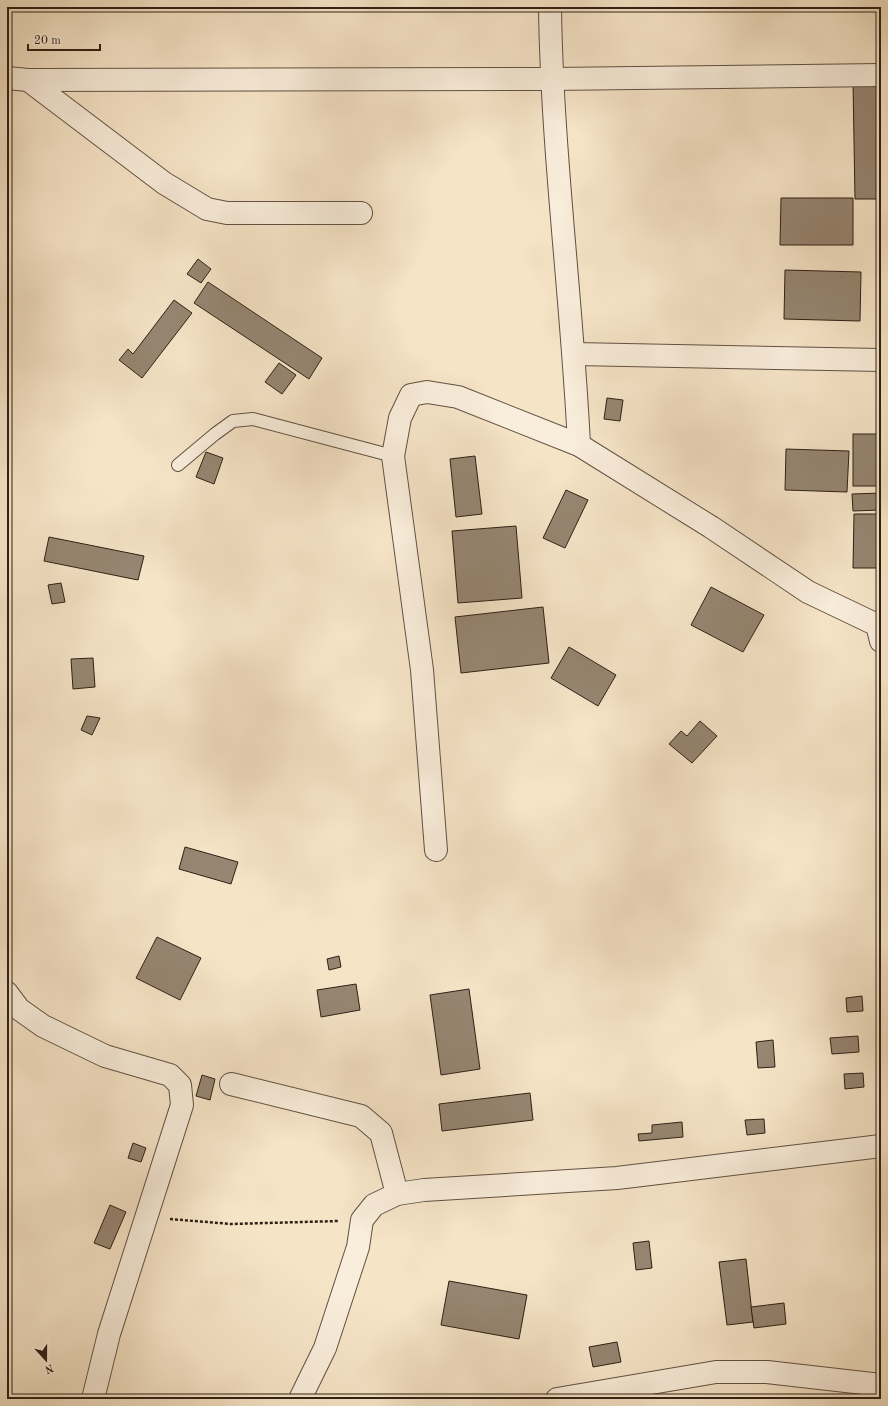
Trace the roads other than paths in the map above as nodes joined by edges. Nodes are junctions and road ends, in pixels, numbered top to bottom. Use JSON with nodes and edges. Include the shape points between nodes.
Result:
{"nodes":[{"id":1,"x":550,"y":7,"type":"edge"},
{"id":2,"x":881,"y":75,"type":"edge"},
{"id":3,"x":17,"y":79,"type":"edge"},
{"id":4,"x":551,"y":79,"type":"junction"},
{"id":5,"x":361,"y":213,"type":"dead end"},
{"id":6,"x":575,"y":354,"type":"junction"},
{"id":7,"x":881,"y":360,"type":"edge"},
{"id":8,"x":579,"y":445,"type":"junction"},
{"id":9,"x":393,"y":456,"type":"junction"},
{"id":10,"x":178,"y":465,"type":"dead end"},
{"id":11,"x":880,"y":630,"type":"edge"},
{"id":12,"x":436,"y":850,"type":"dead end"},
{"id":13,"x":7,"y":993,"type":"edge"},
{"id":14,"x":231,"y":1084,"type":"dead end"},
{"id":15,"x":881,"y":1146,"type":"edge"},
{"id":16,"x":397,"y":1194,"type":"junction"},
{"id":17,"x":881,"y":1385,"type":"edge"},
{"id":18,"x":93,"y":1399,"type":"edge"},
{"id":19,"x":300,"y":1399,"type":"edge"},
{"id":20,"x":557,"y":1399,"type":"edge"}],
"edges":[{"from":1,"to":4,"type":"street"},
{"from":2,"to":4,"type":"street"},
{"from":3,"to":4,"type":"street"},
{"from":3,"to":5,"type":"street","via":[[164,183],[207,209],[227,213]]},
{"from":4,"to":6,"type":"street"},
{"from":6,"to":7,"type":"street"},
{"from":6,"to":8,"type":"street"},
{"from":8,"to":9,"type":"street","via":[[458,397],[428,392],[411,395],[400,418]]},
{"from":8,"to":11,"type":"street","via":[[711,527],[808,592]]},
{"from":9,"to":10,"type":"lane","via":[[253,419],[233,421]]},
{"from":9,"to":12,"type":"street","via":[[422,670]]},
{"from":13,"to":18,"type":"street","via":[[19,1009],[43,1026],[104,1056],[170,1075],[180,1085],[182,1105],[109,1334]]},
{"from":14,"to":16,"type":"street","via":[[360,1116],[381,1133]]},
{"from":15,"to":16,"type":"street","via":[[617,1178],[424,1190]]},
{"from":16,"to":19,"type":"street","via":[[374,1205],[362,1220],[358,1247],[325,1348]]},
{"from":17,"to":20,"type":"street","via":[[767,1372],[716,1372]]}]}
